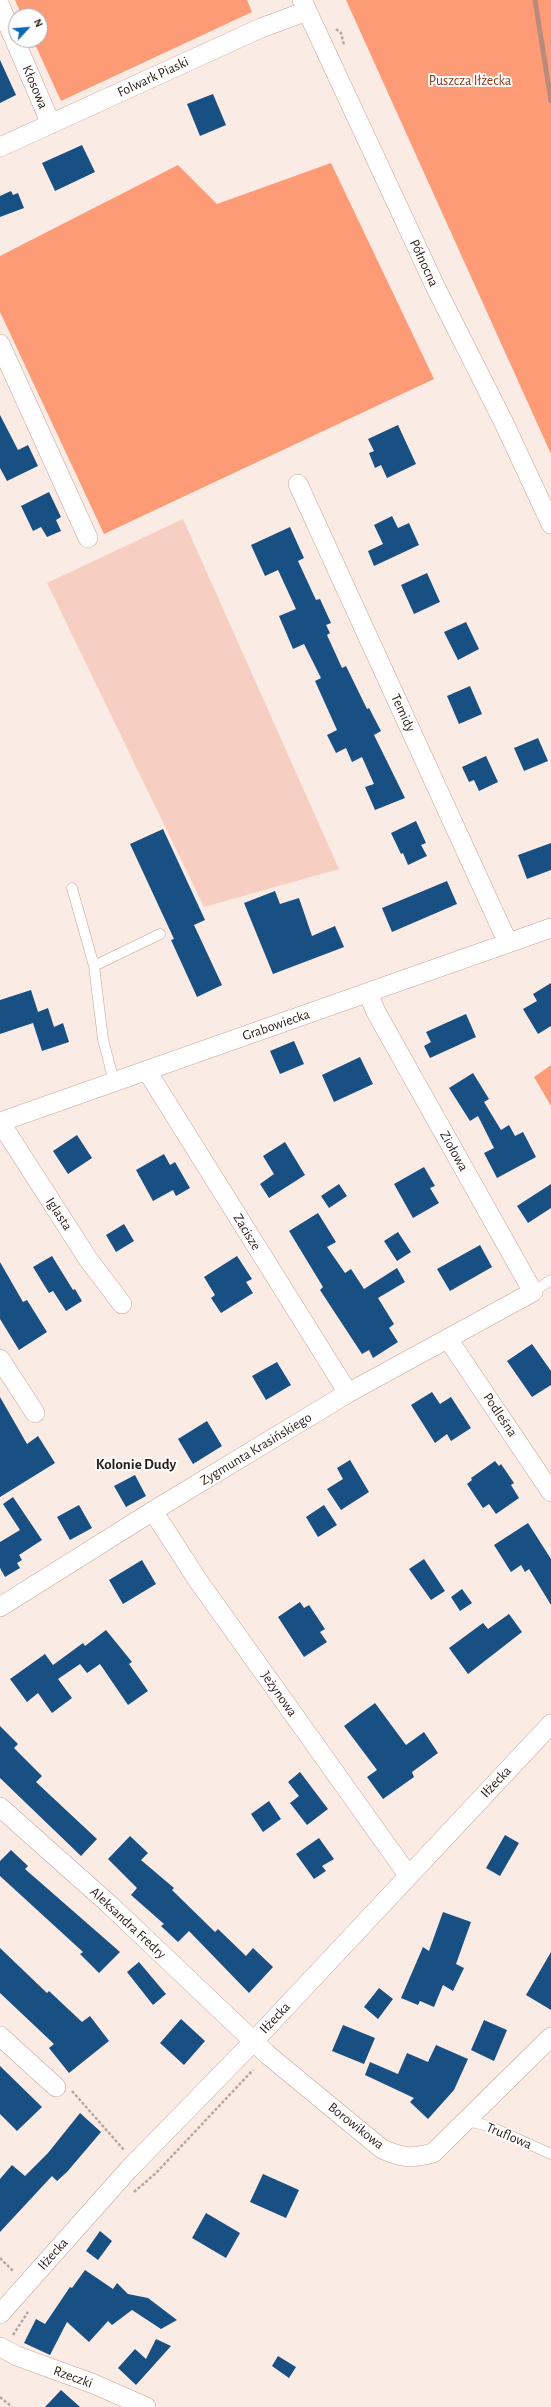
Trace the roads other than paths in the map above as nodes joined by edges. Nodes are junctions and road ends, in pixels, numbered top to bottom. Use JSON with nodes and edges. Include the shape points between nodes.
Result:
{"nodes":[{"id":1,"x":0,"y":6,"type":"edge"},
{"id":2,"x":304,"y":6,"type":"edge"},
{"id":3,"x":51,"y":124,"type":"junction"},
{"id":4,"x":0,"y":147,"type":"edge"},
{"id":5,"x":0,"y":344,"type":"edge"},
{"id":6,"x":298,"y":484,"type":"dead end"},
{"id":7,"x":551,"y":524,"type":"edge"},
{"id":8,"x":88,"y":538,"type":"dead end"},
{"id":9,"x":72,"y":888,"type":"dead end"},
{"id":10,"x":551,"y":928,"type":"edge"},
{"id":11,"x":160,"y":934,"type":"dead end"},
{"id":12,"x":508,"y":943,"type":"junction"},
{"id":13,"x":94,"y":966,"type":"junction"},
{"id":14,"x":368,"y":993,"type":"junction"},
{"id":15,"x":147,"y":1071,"type":"junction"},
{"id":16,"x":114,"y":1082,"type":"junction"},
{"id":17,"x":0,"y":1122,"type":"edge"},
{"id":18,"x":551,"y":1280,"type":"edge"},
{"id":19,"x":525,"y":1296,"type":"junction"},
{"id":20,"x":122,"y":1304,"type":"dead end"},
{"id":21,"x":448,"y":1339,"type":"junction"},
{"id":22,"x":0,"y":1359,"type":"edge"},
{"id":23,"x":348,"y":1393,"type":"junction"},
{"id":24,"x":35,"y":1413,"type":"dead end"},
{"id":25,"x":551,"y":1492,"type":"edge"},
{"id":26,"x":153,"y":1511,"type":"junction"},
{"id":27,"x":0,"y":1607,"type":"edge"},
{"id":28,"x":551,"y":1724,"type":"edge"},
{"id":29,"x":0,"y":1807,"type":"edge"},
{"id":30,"x":408,"y":1875,"type":"junction"},
{"id":31,"x":0,"y":2036,"type":"edge"},
{"id":32,"x":551,"y":2037,"type":"edge"},
{"id":33,"x":254,"y":2041,"type":"junction"},
{"id":34,"x":56,"y":2087,"type":"road end"},
{"id":35,"x":467,"y":2121,"type":"junction"},
{"id":36,"x":551,"y":2154,"type":"edge"},
{"id":37,"x":0,"y":2314,"type":"edge"},
{"id":38,"x":0,"y":2347,"type":"edge"},
{"id":39,"x":146,"y":2407,"type":"edge"}],
"edges":[{"from":1,"to":3,"type":"street","name":"Kłosowa"},
{"from":2,"to":3,"type":"street","name":"Folwark Piaski"},
{"from":2,"to":7,"type":"street","name":"Północna","via":[[435,286],[504,421]]},
{"from":3,"to":4,"type":"street","name":"Folwark Piaski"},
{"from":5,"to":8,"type":"street"},
{"from":6,"to":12,"type":"street","name":"Temidy"},
{"from":9,"to":13,"type":"lane"},
{"from":10,"to":12,"type":"street","name":"Grabowiecka"},
{"from":11,"to":13,"type":"lane"},
{"from":12,"to":14,"type":"street","name":"Grabowiecka"},
{"from":13,"to":16,"type":"lane","via":[[103,1039]]},
{"from":14,"to":15,"type":"street","name":"Grabowiecka"},
{"from":14,"to":19,"type":"street","name":"Ziołowa"},
{"from":15,"to":16,"type":"street","name":"Grabowiecka"},
{"from":15,"to":23,"type":"street","name":"Zacisze"},
{"from":16,"to":17,"type":"street","name":"Grabowiecka"},
{"from":17,"to":20,"type":"street","name":"Iglasta","via":[[88,1258]]},
{"from":18,"to":19,"type":"lane"},
{"from":19,"to":21,"type":"street","name":"Zygmunta Krasińskiego"},
{"from":21,"to":23,"type":"street","name":"Zygmunta Krasińskiego"},
{"from":21,"to":25,"type":"street","name":"Podleśna"},
{"from":22,"to":24,"type":"street"},
{"from":23,"to":26,"type":"street","name":"Zygmunta Krasińskiego"},
{"from":26,"to":27,"type":"street","name":"Zygmunta Krasińskiego"},
{"from":26,"to":30,"type":"street","name":"Jeżynowa","via":[[199,1582]]},
{"from":28,"to":30,"type":"street","name":"Iłżecka"},
{"from":29,"to":33,"type":"street","name":"Aleksandra Fredry","via":[[110,1905]]},
{"from":30,"to":33,"type":"street","name":"Iłżecka"},
{"from":31,"to":34,"type":"street"},
{"from":32,"to":35,"type":"street","name":"Borowikowa"},
{"from":33,"to":35,"type":"street","name":"Borowikowa","via":[[382,2149],[397,2156],[410,2159],[433,2153]]},
{"from":33,"to":37,"type":"street","name":"Iłżecka","via":[[129,2169]]},
{"from":35,"to":36,"type":"lane","name":"Truflowa","via":[[489,2126]]},
{"from":38,"to":39,"type":"street","name":"Rzeczki"}]}
